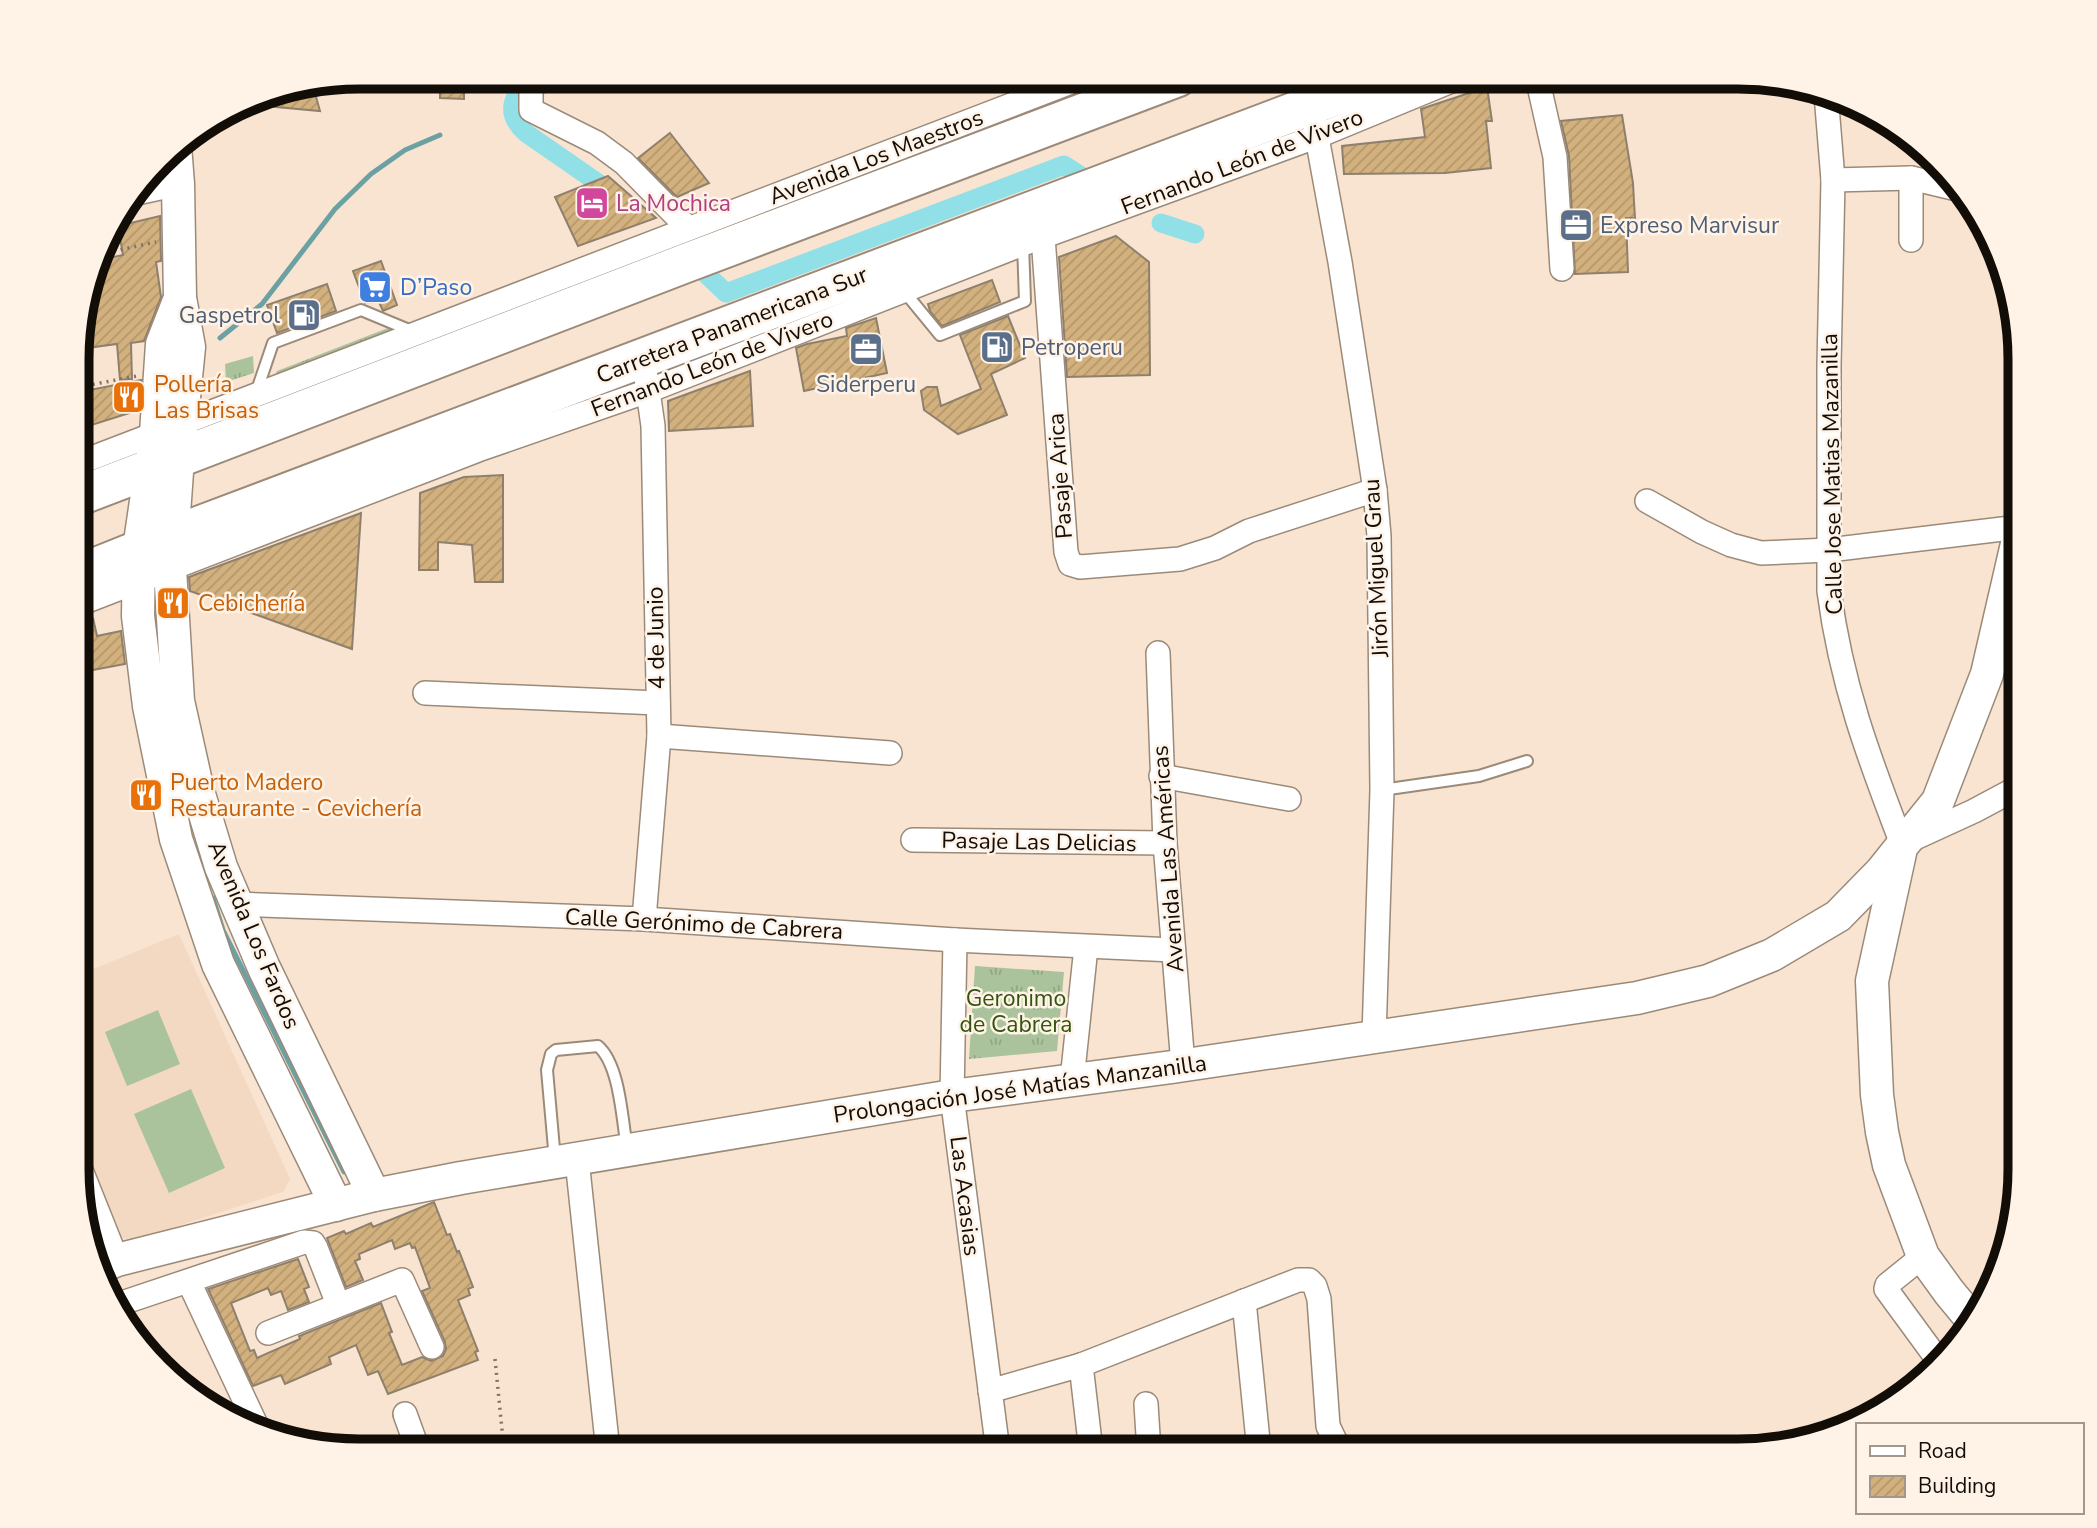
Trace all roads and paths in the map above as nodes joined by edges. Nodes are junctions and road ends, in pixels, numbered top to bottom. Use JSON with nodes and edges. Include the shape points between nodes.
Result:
{"nodes":[{"id":1,"x":531,"y":89,"type":"edge"},
{"id":2,"x":1056,"y":89,"type":"edge"},
{"id":3,"x":1146,"y":89,"type":"edge"},
{"id":4,"x":1366,"y":89,"type":"edge"},
{"id":5,"x":1423,"y":89,"type":"edge"},
{"id":6,"x":1540,"y":89,"type":"edge"},
{"id":7,"x":1827,"y":105,"type":"edge"},
{"id":8,"x":1314,"y":121,"type":"junction"},
{"id":9,"x":176,"y":160,"type":"edge"},
{"id":10,"x":1911,"y":178,"type":"junction"},
{"id":11,"x":1833,"y":180,"type":"junction"},
{"id":12,"x":178,"y":184,"type":"junction"},
{"id":13,"x":1945,"y":186,"type":"edge"},
{"id":14,"x":149,"y":190,"type":"edge"},
{"id":15,"x":1039,"y":228,"type":"junction"},
{"id":16,"x":1911,"y":240,"type":"dead end"},
{"id":17,"x":148,"y":244,"type":"dead end"},
{"id":18,"x":687,"y":246,"type":"junction"},
{"id":19,"x":112,"y":252,"type":"edge"},
{"id":20,"x":1562,"y":269,"type":"dead end"},
{"id":21,"x":903,"y":290,"type":"junction"},
{"id":22,"x":180,"y":298,"type":"junction"},
{"id":23,"x":416,"y":333,"type":"junction"},
{"id":24,"x":459,"y":351,"type":"junction"},
{"id":25,"x":160,"y":371,"type":"junction"},
{"id":26,"x":646,"y":374,"type":"junction"},
{"id":27,"x":89,"y":385,"type":"edge"},
{"id":28,"x":248,"y":415,"type":"junction"},
{"id":29,"x":167,"y":446,"type":"junction"},
{"id":30,"x":89,"y":461,"type":"edge"},
{"id":31,"x":89,"y":490,"type":"edge"},
{"id":32,"x":1376,"y":490,"type":"junction"},
{"id":33,"x":1647,"y":501,"type":"dead end"},
{"id":34,"x":2008,"y":528,"type":"edge"},
{"id":35,"x":1829,"y":550,"type":"junction"},
{"id":36,"x":155,"y":559,"type":"junction"},
{"id":37,"x":89,"y":572,"type":"edge"},
{"id":38,"x":2008,"y":586,"type":"edge"},
{"id":39,"x":89,"y":598,"type":"edge"},
{"id":40,"x":1158,"y":653,"type":"dead end"},
{"id":41,"x":425,"y":693,"type":"dead end"},
{"id":42,"x":164,"y":703,"type":"junction"},
{"id":43,"x":658,"y":703,"type":"junction"},
{"id":44,"x":659,"y":736,"type":"junction"},
{"id":45,"x":890,"y":753,"type":"dead end"},
{"id":46,"x":1527,"y":761,"type":"dead end"},
{"id":47,"x":1161,"y":776,"type":"junction"},
{"id":48,"x":1382,"y":790,"type":"junction"},
{"id":49,"x":2008,"y":793,"type":"edge"},
{"id":50,"x":1289,"y":799,"type":"dead end"},
{"id":51,"x":913,"y":840,"type":"dead end"},
{"id":52,"x":1165,"y":843,"type":"junction"},
{"id":53,"x":1902,"y":844,"type":"junction"},
{"id":54,"x":236,"y":904,"type":"junction"},
{"id":55,"x":643,"y":919,"type":"junction"},
{"id":56,"x":955,"y":940,"type":"junction"},
{"id":57,"x":1086,"y":947,"type":"junction"},
{"id":58,"x":1173,"y":950,"type":"junction"},
{"id":59,"x":1374,"y":1036,"type":"junction"},
{"id":60,"x":1183,"y":1065,"type":"junction"},
{"id":61,"x":1072,"y":1080,"type":"junction"},
{"id":62,"x":952,"y":1097,"type":"junction"},
{"id":63,"x":627,"y":1151,"type":"junction"},
{"id":64,"x":566,"y":1161,"type":"junction"},
{"id":65,"x":374,"y":1195,"type":"junction"},
{"id":66,"x":336,"y":1205,"type":"junction"},
{"id":67,"x":95,"y":1225,"type":"edge"},
{"id":68,"x":1923,"y":1256,"type":"junction"},
{"id":69,"x":109,"y":1264,"type":"edge"},
{"id":70,"x":189,"y":1282,"type":"junction"},
{"id":71,"x":1244,"y":1301,"type":"junction"},
{"id":72,"x":124,"y":1302,"type":"edge"},
{"id":73,"x":338,"y":1304,"type":"junction"},
{"id":74,"x":1966,"y":1313,"type":"edge"},
{"id":75,"x":268,"y":1333,"type":"dead end"},
{"id":76,"x":432,"y":1347,"type":"dead end"},
{"id":77,"x":1934,"y":1355,"type":"edge"},
{"id":78,"x":495,"y":1359,"type":"dead end"},
{"id":79,"x":1081,"y":1365,"type":"junction"},
{"id":80,"x":990,"y":1391,"type":"junction"},
{"id":81,"x":1146,"y":1404,"type":"dead end"},
{"id":82,"x":405,"y":1414,"type":"dead end"},
{"id":83,"x":252,"y":1416,"type":"edge"},
{"id":84,"x":414,"y":1439,"type":"edge"},
{"id":85,"x":503,"y":1439,"type":"edge"},
{"id":86,"x":606,"y":1439,"type":"edge"},
{"id":87,"x":996,"y":1439,"type":"edge"},
{"id":88,"x":1090,"y":1439,"type":"edge"},
{"id":89,"x":1148,"y":1439,"type":"edge"},
{"id":90,"x":1258,"y":1439,"type":"edge"},
{"id":91,"x":1334,"y":1439,"type":"edge"}],
"edges":[{"from":1,"to":18,"type":"street","via":[[531,110],[597,143],[624,163]]},
{"from":2,"to":18,"type":"street","name":"Avenida Los Maestros"},
{"from":3,"to":18,"type":"highway","via":[[735,245]]},
{"from":4,"to":8,"type":"highway","name":"Carretera Panamericana Sur"},
{"from":5,"to":8,"type":"street","name":"Fernando León de Vivero"},
{"from":6,"to":20,"type":"street","via":[[1555,157]]},
{"from":7,"to":11,"type":"street","name":"Calle Jose Matias Mazanilla"},
{"from":8,"to":15,"type":"street","name":"Fernando León de Vivero"},
{"from":8,"to":15,"type":"highway","name":"Carretera Panamericana Sur","via":[[1129,175]]},
{"from":8,"to":32,"type":"street","name":"Jirón Miguel Grau"},
{"from":9,"to":12,"type":"street"},
{"from":10,"to":11,"type":"street"},
{"from":10,"to":13,"type":"street"},
{"from":10,"to":16,"type":"street"},
{"from":11,"to":35,"type":"street","name":"Calle Jose Matias Mazanilla"},
{"from":12,"to":14,"type":"street"},
{"from":12,"to":22,"type":"street"},
{"from":15,"to":21,"type":"street","name":"Fernando León de Vivero"},
{"from":15,"to":21,"type":"lane","via":[[1025,301],[940,335]]},
{"from":15,"to":26,"type":"highway","name":"Carretera Panamericana Sur"},
{"from":15,"to":32,"type":"street","name":"Pasaje Arica","via":[[1070,564],[1180,559]]},
{"from":17,"to":19,"type":"path"},
{"from":18,"to":23,"type":"street","name":"Avenida Los Maestros"},
{"from":18,"to":24,"type":"highway"},
{"from":21,"to":26,"type":"street","name":"Fernando León de Vivero"},
{"from":22,"to":25,"type":"street","via":[[162,344]]},
{"from":22,"to":29,"type":"street","via":[[189,347]]},
{"from":23,"to":24,"type":"lane"},
{"from":23,"to":28,"type":"street","name":"Avenida Los Maestros"},
{"from":23,"to":28,"type":"lane","via":[[361,310],[273,343]]},
{"from":24,"to":28,"type":"highway"},
{"from":25,"to":27,"type":"path"},
{"from":25,"to":29,"type":"street"},
{"from":26,"to":36,"type":"highway","name":"Carretera Panamericana Sur"},
{"from":26,"to":43,"type":"street","name":"4 de Junio","via":[[653,426]]},
{"from":28,"to":29,"type":"highway"},
{"from":29,"to":30,"type":"street"},
{"from":29,"to":31,"type":"highway"},
{"from":29,"to":36,"type":"street","name":"Avenida Los Fardos"},
{"from":32,"to":48,"type":"street","name":"Jirón Miguel Grau"},
{"from":33,"to":35,"type":"street","via":[[1702,532],[1751,551]]},
{"from":34,"to":35,"type":"street"},
{"from":35,"to":53,"type":"street","name":"Calle Jose Matias Mazanilla","via":[[1834,628],[1852,706]]},
{"from":36,"to":37,"type":"highway","name":"Carretera Panamericana Sur"},
{"from":36,"to":39,"type":"street"},
{"from":36,"to":42,"type":"street","name":"Avenida Los Fardos","via":[[138,617]]},
{"from":38,"to":53,"type":"street","name":"Prolongación José Matías Manzanilla","via":[[1987,674],[1938,801]]},
{"from":40,"to":47,"type":"street","name":"Avenida Las Américas"},
{"from":41,"to":43,"type":"street"},
{"from":42,"to":54,"type":"street","name":"Avenida Los Fardos"},
{"from":42,"to":66,"type":"street","name":"Avenida Los Fardos","via":[[176,839],[218,964]]},
{"from":43,"to":44,"type":"street","name":"4 de Junio"},
{"from":44,"to":45,"type":"street"},
{"from":44,"to":55,"type":"street","name":"4 de Junio"},
{"from":46,"to":48,"type":"lane","via":[[1479,776]]},
{"from":47,"to":50,"type":"street"},
{"from":47,"to":52,"type":"street","name":"Avenida Las Américas"},
{"from":48,"to":59,"type":"street","name":"Jirón Miguel Grau"},
{"from":49,"to":53,"type":"street"},
{"from":51,"to":52,"type":"street","name":"Pasaje Las Delicias"},
{"from":52,"to":58,"type":"street","name":"Avenida Las Américas"},
{"from":53,"to":59,"type":"street","name":"Prolongación José Matías Manzanilla","via":[[1838,916],[1772,955],[1708,981],[1637,998]]},
{"from":53,"to":68,"type":"street","via":[[1872,981],[1872,1017],[1889,1165]]},
{"from":54,"to":55,"type":"street","name":"Calle Gerónimo de Cabrera"},
{"from":54,"to":65,"type":"street","name":"Avenida Los Fardos"},
{"from":55,"to":56,"type":"street","name":"Calle Gerónimo de Cabrera"},
{"from":56,"to":57,"type":"street","name":"Calle Gerónimo de Cabrera"},
{"from":56,"to":62,"type":"street","name":"Las Acasias"},
{"from":57,"to":58,"type":"street","name":"Calle Gerónimo de Cabrera"},
{"from":57,"to":61,"type":"street"},
{"from":58,"to":60,"type":"street","name":"Avenida Las Américas"},
{"from":59,"to":60,"type":"street","name":"Prolongación José Matías Manzanilla"},
{"from":60,"to":61,"type":"street","name":"Prolongación José Matías Manzanilla"},
{"from":61,"to":62,"type":"street","name":"Prolongación José Matías Manzanilla"},
{"from":62,"to":63,"type":"street","name":"Prolongación José Matías Manzanilla"},
{"from":62,"to":80,"type":"street","name":"Las Acasias"},
{"from":63,"to":64,"type":"street","name":"Prolongación José Matías Manzanilla"},
{"from":63,"to":64,"type":"lane","via":[[613,1069],[604,1052],[597,1046],[556,1050],[547,1070]]},
{"from":64,"to":65,"type":"street","name":"Prolongación José Matías Manzanilla"},
{"from":64,"to":86,"type":"street"},
{"from":65,"to":66,"type":"street","name":"Prolongación José Matías Manzanilla"},
{"from":66,"to":69,"type":"street","name":"Prolongación José Matías Manzanilla"},
{"from":67,"to":69,"type":"street"},
{"from":68,"to":74,"type":"street"},
{"from":68,"to":77,"type":"street","via":[[1886,1289]]},
{"from":70,"to":72,"type":"street"},
{"from":70,"to":73,"type":"street","via":[[304,1242],[313,1243]]},
{"from":70,"to":83,"type":"street"},
{"from":71,"to":79,"type":"street"},
{"from":71,"to":90,"type":"street"},
{"from":71,"to":91,"type":"street","via":[[1298,1280],[1309,1280],[1315,1286],[1328,1426]]},
{"from":73,"to":75,"type":"street"},
{"from":73,"to":76,"type":"street","via":[[402,1280]]},
{"from":78,"to":85,"type":"path"},
{"from":79,"to":80,"type":"street"},
{"from":79,"to":88,"type":"street"},
{"from":80,"to":87,"type":"street","name":"Las Acasias"},
{"from":81,"to":89,"type":"street"},
{"from":82,"to":84,"type":"street"}]}
